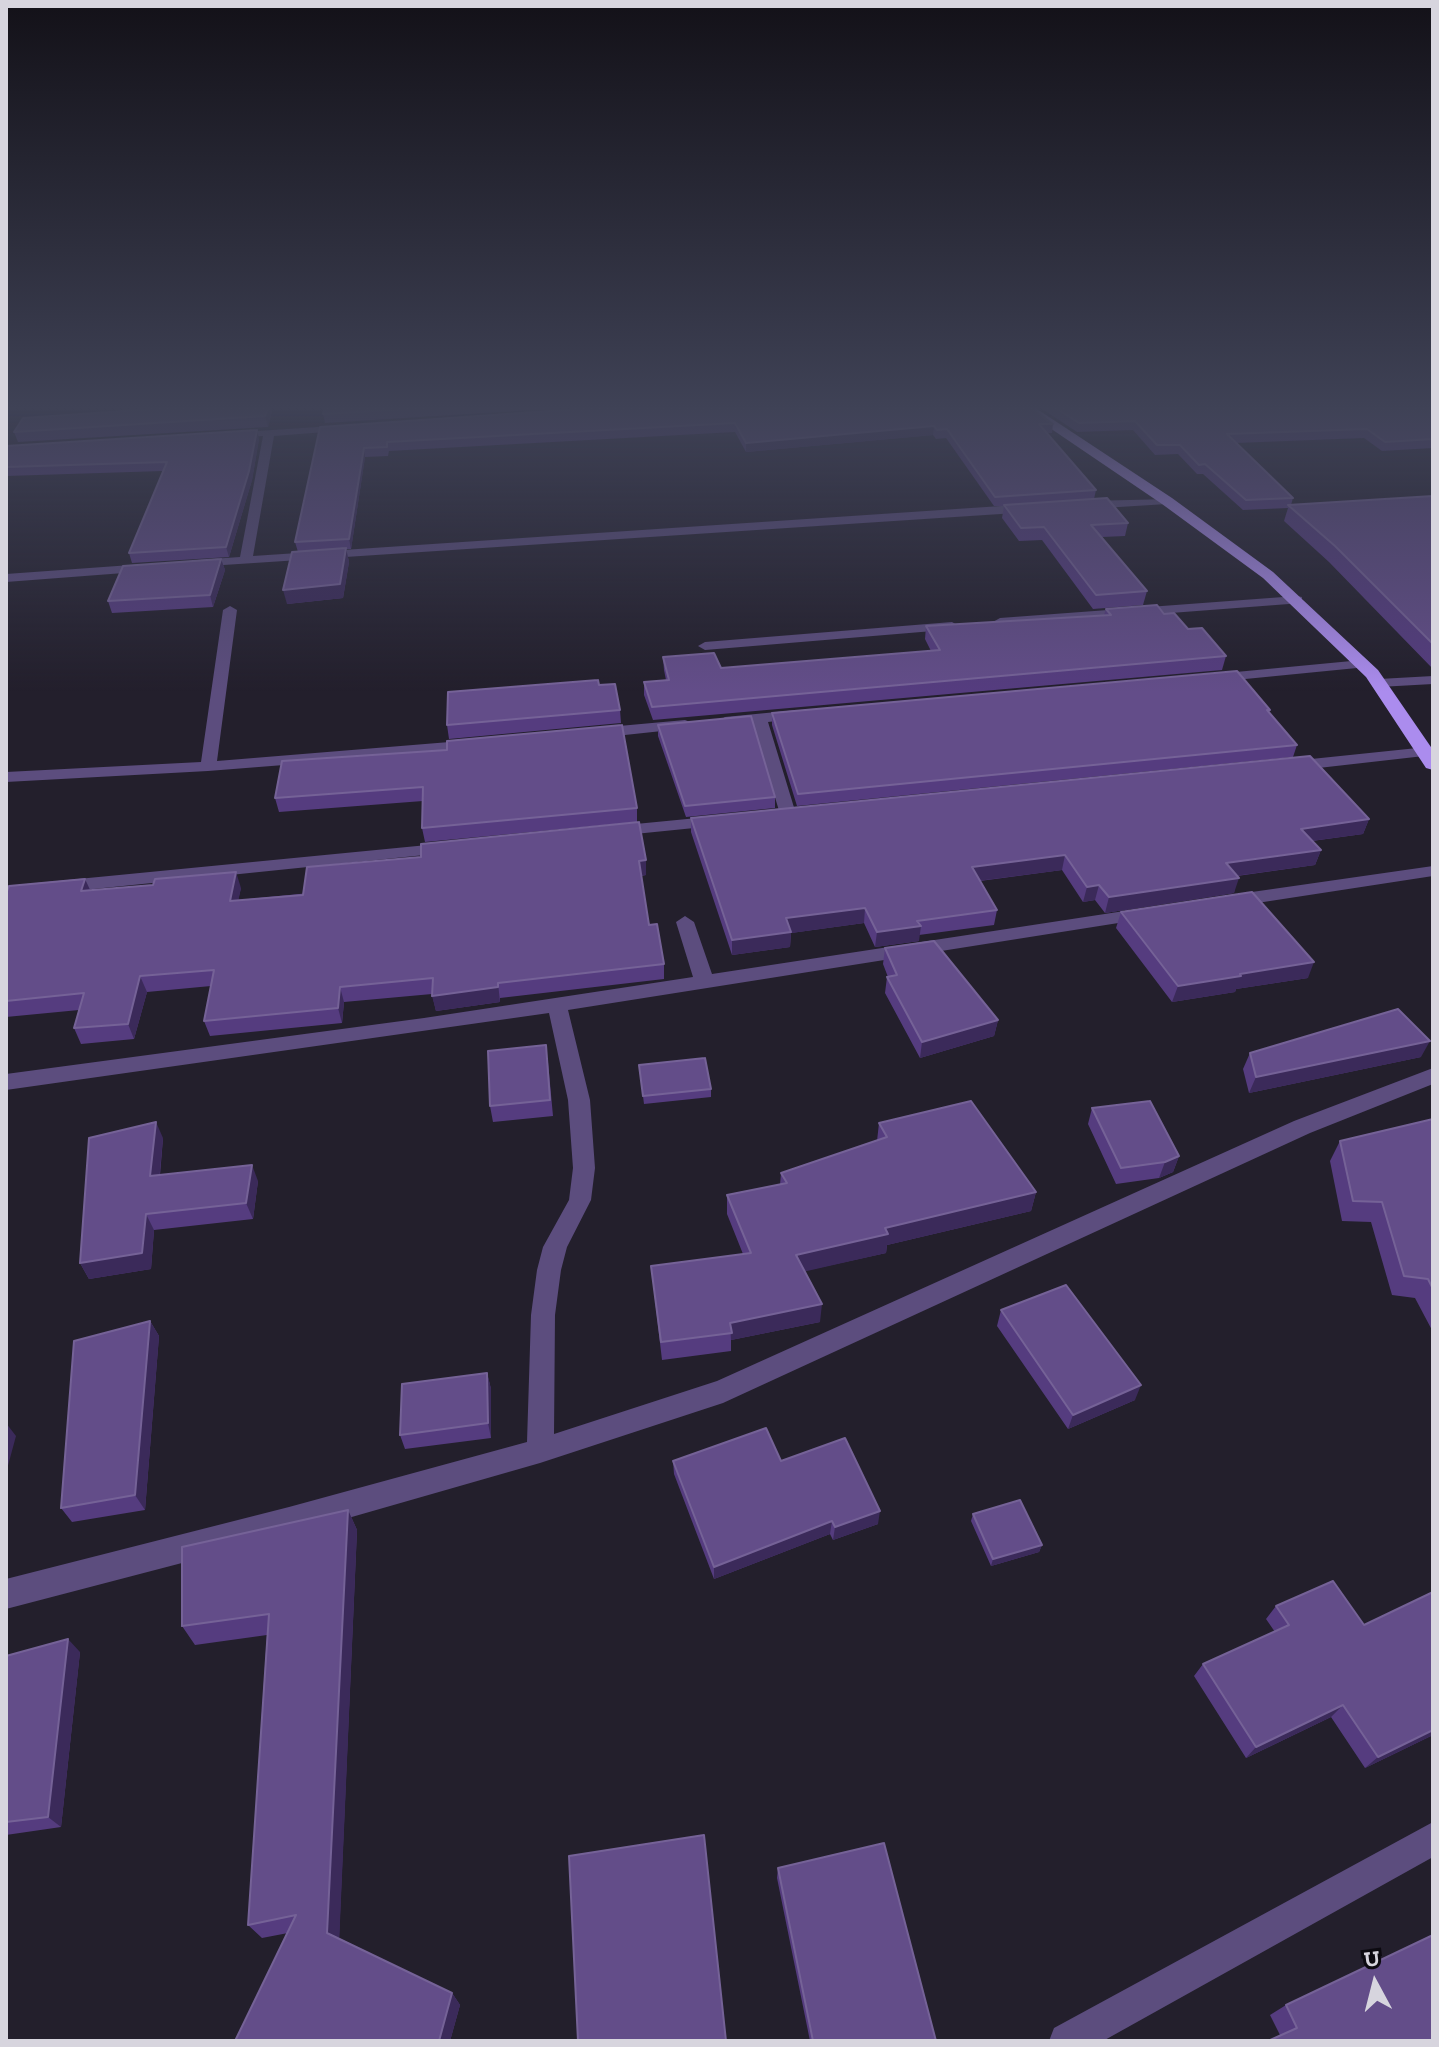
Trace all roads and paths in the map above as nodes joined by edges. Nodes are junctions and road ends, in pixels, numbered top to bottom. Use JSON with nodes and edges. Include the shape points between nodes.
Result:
{"nodes":[{"id":1,"x":257,"y":501,"type":"edge"},
{"id":2,"x":1167,"y":501,"type":"joint"},
{"id":3,"x":1073,"y":506,"type":"edge"},
{"id":4,"x":1042,"y":508,"type":"edge"},
{"id":5,"x":246,"y":561,"type":"junction"},
{"id":6,"x":186,"y":565,"type":"edge"},
{"id":7,"x":156,"y":567,"type":"edge"},
{"id":8,"x":6,"y":578,"type":"edge"},
{"id":9,"x":1297,"y":600,"type":"junction"},
{"id":10,"x":230,"y":610,"type":"dead end"},
{"id":11,"x":983,"y":623,"type":"edge"},
{"id":12,"x":968,"y":625,"type":"edge"},
{"id":13,"x":705,"y":646,"type":"dead end"},
{"id":14,"x":1362,"y":664,"type":"junction"},
{"id":15,"x":1195,"y":680,"type":"edge"},
{"id":16,"x":1433,"y":680,"type":"edge"},
{"id":17,"x":1379,"y":683,"type":"junction"},
{"id":18,"x":806,"y":715,"type":"edge"},
{"id":19,"x":759,"y":719,"type":"junction"},
{"id":20,"x":573,"y":736,"type":"edge"},
{"id":21,"x":495,"y":743,"type":"edge"},
{"id":22,"x":1430,"y":758,"type":"edge"},
{"id":23,"x":208,"y":766,"type":"junction"},
{"id":24,"x":1269,"y":768,"type":"edge"},
{"id":25,"x":6,"y":777,"type":"edge"},
{"id":26,"x":768,"y":816,"type":"edge"},
{"id":27,"x":736,"y":819,"type":"edge"},
{"id":28,"x":593,"y":833,"type":"edge"},
{"id":29,"x":466,"y":846,"type":"edge"},
{"id":30,"x":1433,"y":871,"type":"edge"},
{"id":31,"x":6,"y":892,"type":"edge"},
{"id":32,"x":1209,"y":904,"type":"edge"},
{"id":33,"x":1161,"y":911,"type":"edge"},
{"id":34,"x":685,"y":922,"type":"dead end"},
{"id":35,"x":705,"y":983,"type":"junction"},
{"id":36,"x":557,"y":1005,"type":"junction"},
{"id":37,"x":1433,"y":1076,"type":"edge"},
{"id":38,"x":6,"y":1082,"type":"edge"},
{"id":39,"x":540,"y":1451,"type":"junction"},
{"id":40,"x":6,"y":1594,"type":"edge"},
{"id":41,"x":1433,"y":1839,"type":"edge"},
{"id":42,"x":1067,"y":2041,"type":"edge"}],
"edges":[{"from":1,"to":5,"type":"street"},
{"from":2,"to":3,"type":"street"},
{"from":2,"to":9,"type":"highway"},
{"from":4,"to":5,"type":"street"},
{"from":5,"to":6,"type":"street"},
{"from":7,"to":8,"type":"street"},
{"from":9,"to":11,"type":"street"},
{"from":9,"to":14,"type":"highway"},
{"from":10,"to":23,"type":"street"},
{"from":12,"to":13,"type":"street"},
{"from":14,"to":15,"type":"street"},
{"from":14,"to":17,"type":"highway"},
{"from":16,"to":17,"type":"street"},
{"from":17,"to":22,"type":"highway"},
{"from":18,"to":19,"type":"street"},
{"from":19,"to":20,"type":"street"},
{"from":19,"to":26,"type":"street","via":[[796,814]]},
{"from":21,"to":23,"type":"street"},
{"from":22,"to":24,"type":"street"},
{"from":23,"to":25,"type":"street"},
{"from":27,"to":28,"type":"street"},
{"from":29,"to":31,"type":"street"},
{"from":30,"to":32,"type":"street"},
{"from":33,"to":35,"type":"street"},
{"from":34,"to":35,"type":"street"},
{"from":35,"to":36,"type":"street"},
{"from":36,"to":38,"type":"street"},
{"from":36,"to":39,"type":"street","via":[[577,1089],[584,1168],[580,1200],[549,1270]]},
{"from":37,"to":39,"type":"street","via":[[1302,1127],[723,1391]]},
{"from":39,"to":40,"type":"street"},
{"from":41,"to":42,"type":"street"}]}
